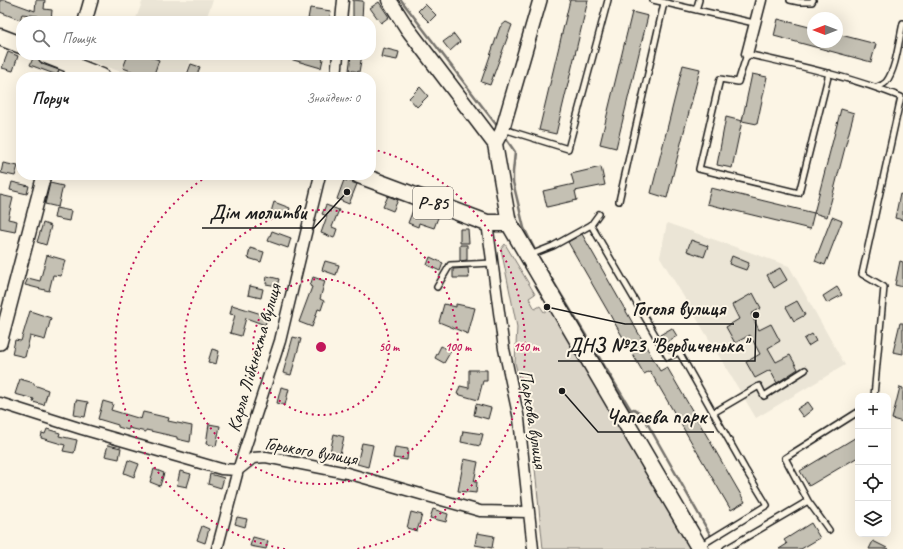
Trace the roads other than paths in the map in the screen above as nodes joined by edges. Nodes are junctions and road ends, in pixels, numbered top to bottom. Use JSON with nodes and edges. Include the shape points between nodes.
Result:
{"nodes":[{"id":1,"x":90,"y":0,"type":"edge"},
{"id":2,"x":343,"y":0,"type":"edge"},
{"id":3,"x":389,"y":0,"type":"edge"},
{"id":4,"x":540,"y":0,"type":"edge"},
{"id":5,"x":608,"y":0,"type":"edge"},
{"id":6,"x":653,"y":0,"type":"edge"},
{"id":7,"x":699,"y":0,"type":"edge"},
{"id":8,"x":761,"y":0,"type":"edge"},
{"id":9,"x":790,"y":0,"type":"edge"},
{"id":10,"x":813,"y":0,"type":"edge"},
{"id":11,"x":664,"y":3,"type":"junction"},
{"id":12,"x":696,"y":10,"type":"junction"},
{"id":13,"x":86,"y":16,"type":"edge"},
{"id":14,"x":341,"y":16,"type":"edge"},
{"id":15,"x":754,"y":23,"type":"junction"},
{"id":16,"x":903,"y":23,"type":"edge"},
{"id":17,"x":0,"y":37,"type":"edge"},
{"id":18,"x":16,"y":43,"type":"edge"},
{"id":19,"x":747,"y":54,"type":"junction"},
{"id":20,"x":58,"y":60,"type":"edge"},
{"id":21,"x":338,"y":60,"type":"edge"},
{"id":22,"x":73,"y":66,"type":"edge"},
{"id":23,"x":89,"y":72,"type":"edge"},
{"id":24,"x":336,"y":72,"type":"edge"},
{"id":25,"x":829,"y":73,"type":"junction"},
{"id":26,"x":877,"y":87,"type":"junction"},
{"id":27,"x":502,"y":131,"type":"junction"},
{"id":28,"x":495,"y":144,"type":"junction"},
{"id":29,"x":43,"y":180,"type":"edge"},
{"id":30,"x":319,"y":180,"type":"edge"},
{"id":31,"x":372,"y":180,"type":"edge"},
{"id":32,"x":619,"y":201,"type":"dead end"},
{"id":33,"x":599,"y":214,"type":"dead end"},
{"id":34,"x":487,"y":223,"type":"junction"},
{"id":35,"x":508,"y":223,"type":"junction"},
{"id":36,"x":591,"y":225,"type":"junction"},
{"id":37,"x":527,"y":256,"type":"junction"},
{"id":38,"x":493,"y":263,"type":"junction"},
{"id":39,"x":437,"y":287,"type":"dead end"},
{"id":40,"x":0,"y":343,"type":"edge"},
{"id":41,"x":805,"y":370,"type":"dead end"},
{"id":42,"x":874,"y":393,"type":"edge"},
{"id":43,"x":0,"y":403,"type":"edge"},
{"id":44,"x":713,"y":413,"type":"junction"},
{"id":45,"x":855,"y":414,"type":"edge"},
{"id":46,"x":238,"y":470,"type":"junction"},
{"id":47,"x":808,"y":500,"type":"junction"},
{"id":48,"x":528,"y":512,"type":"junction"},
{"id":49,"x":829,"y":530,"type":"dead end"},
{"id":50,"x":700,"y":548,"type":"edge"},
{"id":51,"x":216,"y":549,"type":"edge"},
{"id":52,"x":533,"y":549,"type":"edge"},
{"id":53,"x":726,"y":549,"type":"edge"}],
"edges":[{"from":1,"to":13,"type":"street"},
{"from":2,"to":14,"type":"street"},
{"from":3,"to":28,"type":"main road","via":[[407,28]]},
{"from":4,"to":27,"type":"street"},
{"from":5,"to":27,"type":"lane","via":[[568,149],[510,131]]},
{"from":6,"to":11,"type":"lane"},
{"from":7,"to":12,"type":"lane"},
{"from":8,"to":15,"type":"street"},
{"from":9,"to":10,"type":"lane"},
{"from":11,"to":12,"type":"lane"},
{"from":11,"to":32,"type":"lane"},
{"from":12,"to":15,"type":"lane"},
{"from":15,"to":19,"type":"street"},
{"from":16,"to":26,"type":"lane","via":[[889,77],[885,84]]},
{"from":17,"to":18,"type":"main road"},
{"from":19,"to":25,"type":"lane"},
{"from":19,"to":25,"type":"lane","via":[[738,82],[720,79],[699,169],[799,192]]},
{"from":20,"to":22,"type":"main road"},
{"from":21,"to":24,"type":"street"},
{"from":22,"to":23,"type":"main road"},
{"from":25,"to":26,"type":"lane"},
{"from":26,"to":42,"type":"lane","via":[[901,96],[862,274],[884,287]]},
{"from":27,"to":28,"type":"street"},
{"from":28,"to":35,"type":"main road"},
{"from":29,"to":40,"type":"street"},
{"from":30,"to":46,"type":"street","name":"Карла Лібкнехта вулиця","via":[[280,342]]},
{"from":31,"to":34,"type":"main road","number":"Р-85"},
{"from":33,"to":36,"type":"lane"},
{"from":34,"to":35,"type":"main road","number":"Р-85"},
{"from":34,"to":38,"type":"street","name":"Паркова вулиця"},
{"from":35,"to":37,"type":"main road"},
{"from":36,"to":37,"type":"lane","via":[[553,246]]},
{"from":36,"to":44,"type":"lane","via":[[668,357],[678,352]]},
{"from":37,"to":50,"type":"main road"},
{"from":38,"to":39,"type":"lane","via":[[450,266]]},
{"from":38,"to":48,"type":"street","name":"Паркова вулиця","via":[[504,349],[519,419]]},
{"from":41,"to":44,"type":"lane","via":[[764,396],[759,386]]},
{"from":43,"to":46,"type":"street","via":[[222,469]]},
{"from":44,"to":50,"type":"lane","via":[[767,505]]},
{"from":45,"to":47,"type":"lane","via":[[785,458]]},
{"from":46,"to":48,"type":"street","name":"Горького вулиця","via":[[253,458],[266,457],[347,473],[480,510]]},
{"from":46,"to":51,"type":"street","name":"Карла Лібкнехта вулиця"},
{"from":47,"to":49,"type":"lane"},
{"from":47,"to":53,"type":"lane"},
{"from":48,"to":52,"type":"street","name":"Паркова вулиця"}]}
